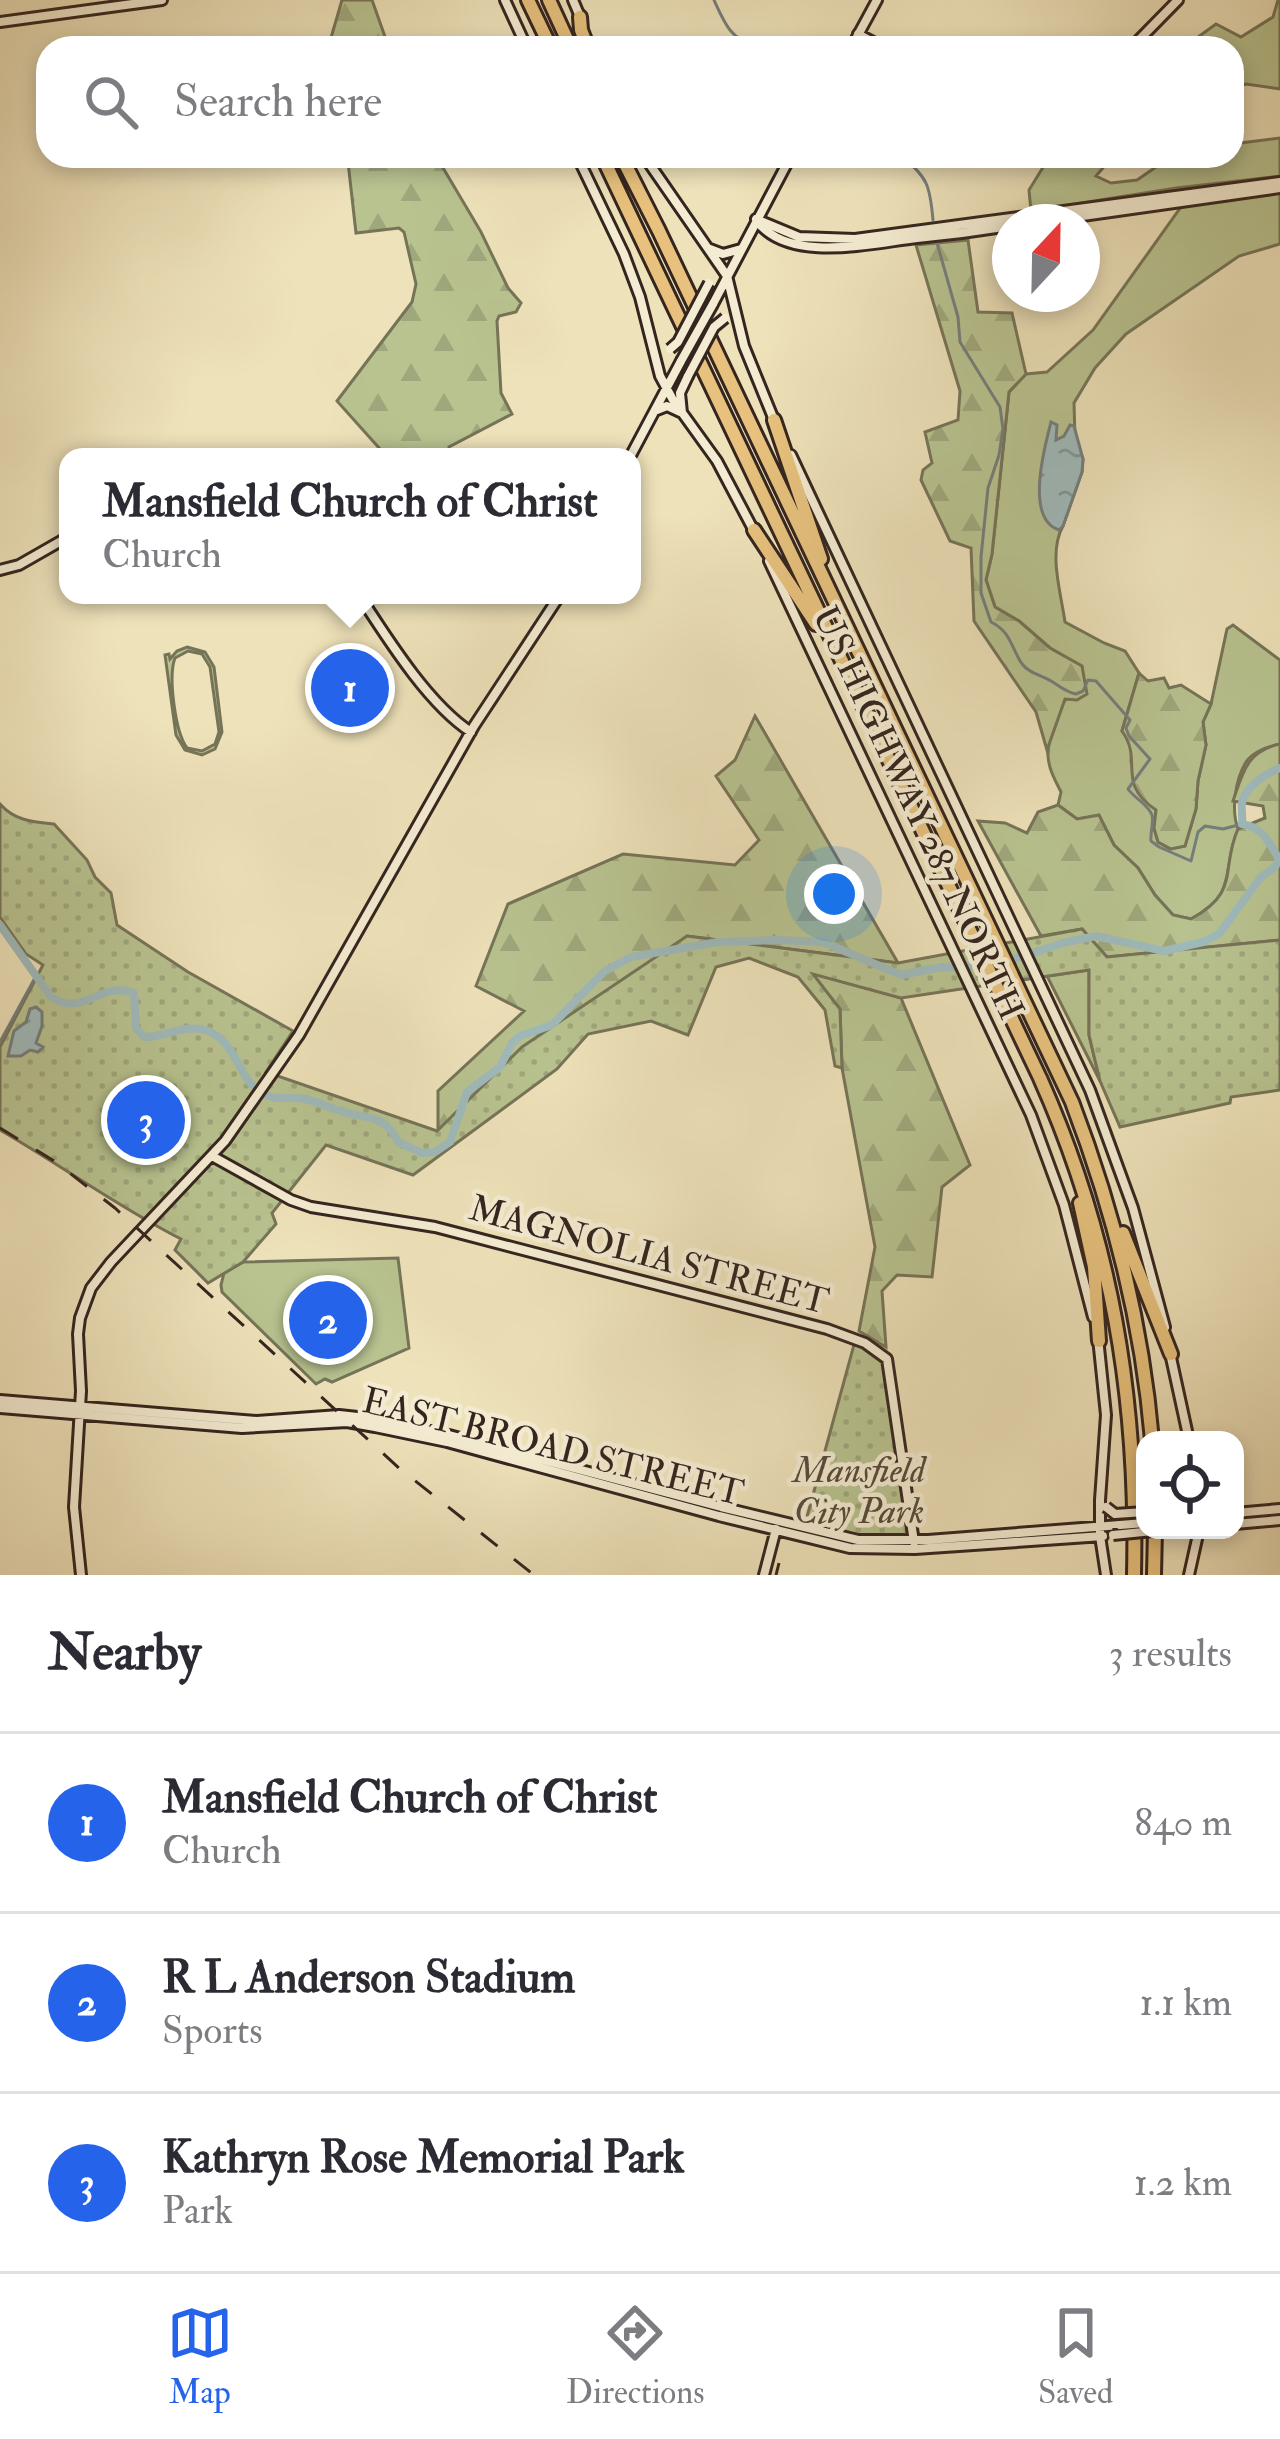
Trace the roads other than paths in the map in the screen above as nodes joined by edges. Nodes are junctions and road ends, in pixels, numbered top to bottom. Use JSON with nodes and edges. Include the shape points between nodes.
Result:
{"nodes":[{"id":1,"x":162,"y":0,"type":"edge"},
{"id":2,"x":505,"y":0,"type":"edge"},
{"id":3,"x":528,"y":0,"type":"edge"},
{"id":4,"x":549,"y":0,"type":"edge"},
{"id":5,"x":573,"y":0,"type":"edge"},
{"id":6,"x":877,"y":0,"type":"edge"},
{"id":7,"x":1178,"y":0,"type":"edge"},
{"id":8,"x":580,"y":17,"type":"joint"},
{"id":9,"x":0,"y":22,"type":"edge"},
{"id":10,"x":859,"y":34,"type":"joint"},
{"id":11,"x":522,"y":36,"type":"edge"},
{"id":12,"x":544,"y":36,"type":"edge"},
{"id":13,"x":566,"y":36,"type":"edge"},
{"id":14,"x":584,"y":36,"type":"edge"},
{"id":15,"x":863,"y":36,"type":"edge"},
{"id":16,"x":1143,"y":36,"type":"edge"},
{"id":17,"x":583,"y":168,"type":"edge"},
{"id":18,"x":608,"y":168,"type":"edge"},
{"id":19,"x":627,"y":168,"type":"edge"},
{"id":20,"x":634,"y":168,"type":"edge"},
{"id":21,"x":652,"y":168,"type":"edge"},
{"id":22,"x":784,"y":168,"type":"edge"},
{"id":23,"x":1280,"y":185,"type":"edge"},
{"id":24,"x":1100,"y":213,"type":"edge"},
{"id":25,"x":653,"y":220,"type":"junction"},
{"id":26,"x":756,"y":220,"type":"junction"},
{"id":27,"x":992,"y":228,"type":"edge"},
{"id":28,"x":776,"y":236,"type":"junction"},
{"id":29,"x":830,"y":240,"type":"junction"},
{"id":30,"x":878,"y":240,"type":"junction"},
{"id":31,"x":743,"y":245,"type":"junction"},
{"id":32,"x":709,"y":248,"type":"junction"},
{"id":33,"x":815,"y":248,"type":"junction"},
{"id":34,"x":727,"y":276,"type":"junction"},
{"id":35,"x":649,"y":333,"type":"junction"},
{"id":36,"x":741,"y":334,"type":"junction"},
{"id":37,"x":666,"y":388,"type":"junction"},
{"id":38,"x":682,"y":413,"type":"junction"},
{"id":39,"x":651,"y":415,"type":"junction"},
{"id":40,"x":774,"y":420,"type":"junction"},
{"id":41,"x":634,"y":448,"type":"edge"},
{"id":42,"x":754,"y":530,"type":"junction"},
{"id":43,"x":59,"y":542,"type":"edge"},
{"id":44,"x":0,"y":570,"type":"edge"},
{"id":45,"x":364,"y":604,"type":"edge"},
{"id":46,"x":554,"y":604,"type":"edge"},
{"id":47,"x":854,"y":644,"type":"junction"},
{"id":48,"x":838,"y":656,"type":"junction"},
{"id":49,"x":471,"y":732,"type":"junction"},
{"id":50,"x":1067,"y":1143,"type":"junction"},
{"id":51,"x":212,"y":1156,"type":"junction"},
{"id":52,"x":1096,"y":1166,"type":"junction"},
{"id":53,"x":1099,"y":1341,"type":"junction"},
{"id":54,"x":1171,"y":1354,"type":"junction"},
{"id":55,"x":0,"y":1404,"type":"edge"},
{"id":56,"x":81,"y":1410,"type":"junction"},
{"id":57,"x":1151,"y":1431,"type":"edge"},
{"id":58,"x":1187,"y":1431,"type":"edge"},
{"id":59,"x":1100,"y":1488,"type":"junction"},
{"id":60,"x":1280,"y":1509,"type":"edge"},
{"id":61,"x":1136,"y":1513,"type":"edge"},
{"id":62,"x":1244,"y":1513,"type":"edge"},
{"id":63,"x":1280,"y":1520,"type":"edge"},
{"id":64,"x":1136,"y":1523,"type":"edge"},
{"id":65,"x":1244,"y":1523,"type":"edge"},
{"id":66,"x":777,"y":1526,"type":"junction"},
{"id":67,"x":1100,"y":1532,"type":"junction"},
{"id":68,"x":1136,"y":1532,"type":"edge"},
{"id":69,"x":1030,"y":1538,"type":"junction"},
{"id":70,"x":1076,"y":1539,"type":"junction"},
{"id":71,"x":1158,"y":1539,"type":"edge"},
{"id":72,"x":1197,"y":1539,"type":"edge"},
{"id":73,"x":914,"y":1545,"type":"junction"},
{"id":74,"x":1102,"y":1551,"type":"junction"},
{"id":75,"x":81,"y":1575,"type":"edge"},
{"id":76,"x":764,"y":1575,"type":"edge"},
{"id":77,"x":1106,"y":1575,"type":"edge"},
{"id":78,"x":1134,"y":1575,"type":"edge"},
{"id":79,"x":1154,"y":1575,"type":"edge"},
{"id":80,"x":1189,"y":1575,"type":"edge"}],
"edges":[{"from":1,"to":9,"type":"main road"},
{"from":2,"to":11,"type":"main road"},
{"from":3,"to":12,"type":"highway"},
{"from":4,"to":13,"type":"highway"},
{"from":5,"to":8,"type":"main road"},
{"from":6,"to":10,"type":"main road"},
{"from":7,"to":16,"type":"main road"},
{"from":8,"to":14,"type":"highway"},
{"from":10,"to":15,"type":"main road"},
{"from":17,"to":35,"type":"main road","name":"US HIGHWAY 287 NORTH","via":[[624,254]]},
{"from":18,"to":48,"type":"highway"},
{"from":19,"to":25,"type":"highway"},
{"from":20,"to":25,"type":"highway"},
{"from":21,"to":32,"type":"main road","name":"US HIGHWAY 287 NORTH"},
{"from":22,"to":26,"type":"main road"},
{"from":23,"to":24,"type":"main road"},
{"from":23,"to":30,"type":"main road"},
{"from":25,"to":47,"type":"highway"},
{"from":26,"to":28,"type":"main road"},
{"from":26,"to":29,"type":"main road"},
{"from":26,"to":31,"type":"main road"},
{"from":27,"to":30,"type":"main road"},
{"from":28,"to":31,"type":"main road"},
{"from":28,"to":33,"type":"main road"},
{"from":29,"to":30,"type":"main road"},
{"from":29,"to":33,"type":"main road"},
{"from":30,"to":33,"type":"main road"},
{"from":31,"to":32,"type":"main road","via":[[723,254]]},
{"from":31,"to":34,"type":"main road"},
{"from":32,"to":34,"type":"main road","name":"US HIGHWAY 287 NORTH"},
{"from":32,"to":35,"type":"main road","bridge":true,"via":[[716,268],[678,342],[670,350]]},
{"from":34,"to":36,"type":"main road","name":"US HIGHWAY 287 NORTH"},
{"from":34,"to":37,"type":"main road","bridge":true},
{"from":35,"to":37,"type":"main road","name":"US HIGHWAY 287 NORTH"},
{"from":36,"to":38,"type":"main road","bridge":true,"via":[[724,318],[714,327],[680,393]]},
{"from":36,"to":40,"type":"main road","name":"US HIGHWAY 287 NORTH"},
{"from":37,"to":38,"type":"main road","name":"US HIGHWAY 287 NORTH"},
{"from":37,"to":39,"type":"main road"},
{"from":38,"to":39,"type":"main road","via":[[668,406]]},
{"from":38,"to":42,"type":"main road","name":"US HIGHWAY 287 NORTH"},
{"from":39,"to":41,"type":"main road"},
{"from":40,"to":47,"type":"highway"},
{"from":40,"to":54,"type":"main road","name":"US HIGHWAY 287 NORTH","via":[[1090,1090],[1123,1176]]},
{"from":42,"to":48,"type":"highway"},
{"from":42,"to":53,"type":"main road","name":"US HIGHWAY 287 NORTH","via":[[1030,1114]]},
{"from":43,"to":44,"type":"main road"},
{"from":45,"to":49,"type":"main road","via":[[435,702]]},
{"from":46,"to":49,"type":"main road"},
{"from":47,"to":52,"type":"highway"},
{"from":48,"to":50,"type":"highway"},
{"from":49,"to":51,"type":"main road","via":[[315,1010]]},
{"from":50,"to":53,"type":"highway","via":[[1094,1267]]},
{"from":50,"to":78,"type":"highway","via":[[1120,1338]]},
{"from":51,"to":56,"type":"main road","via":[[91,1288],[78,1334]]},
{"from":51,"to":73,"type":"main road","name":"MAGNOLIA STREET","via":[[302,1204],[434,1227],[866,1342],[887,1359]]},
{"from":52,"to":54,"type":"highway"},
{"from":52,"to":57,"type":"highway","via":[[1142,1347]]},
{"from":53,"to":59,"type":"main road","name":"US HIGHWAY 287 NORTH","via":[[1106,1415]]},
{"from":54,"to":58,"type":"main road","name":"US HIGHWAY 287 NORTH"},
{"from":55,"to":56,"type":"main road","name":"EAST BROAD STREET"},
{"from":56,"to":66,"type":"main road","name":"EAST BROAD STREET","via":[[257,1429],[322,1419],[376,1423]]},
{"from":56,"to":75,"type":"main road","via":[[74,1507]]},
{"from":59,"to":61,"type":"main road","bridge":true,"via":[[1115,1514]]},
{"from":59,"to":67,"type":"main road","name":"US HIGHWAY 287 NORTH"},
{"from":60,"to":62,"type":"main road"},
{"from":63,"to":65,"type":"main road"},
{"from":64,"to":67,"type":"main road","name":"EAST BROAD STREET","bridge":true},
{"from":66,"to":73,"type":"main road","name":"EAST BROAD STREET","via":[[838,1542]]},
{"from":66,"to":76,"type":"main road"},
{"from":67,"to":68,"type":"main road","name":"EAST BROAD STREET","bridge":true},
{"from":67,"to":69,"type":"main road","name":"EAST BROAD STREET"},
{"from":67,"to":70,"type":"main road","name":"EAST BROAD STREET"},
{"from":67,"to":74,"type":"main road","name":"US HIGHWAY 287 NORTH"},
{"from":69,"to":70,"type":"main road","name":"EAST BROAD STREET"},
{"from":69,"to":73,"type":"main road","name":"EAST BROAD STREET"},
{"from":70,"to":74,"type":"main road"},
{"from":71,"to":79,"type":"highway"},
{"from":72,"to":80,"type":"main road"},
{"from":74,"to":77,"type":"main road","name":"US HIGHWAY 287 NORTH"}]}
